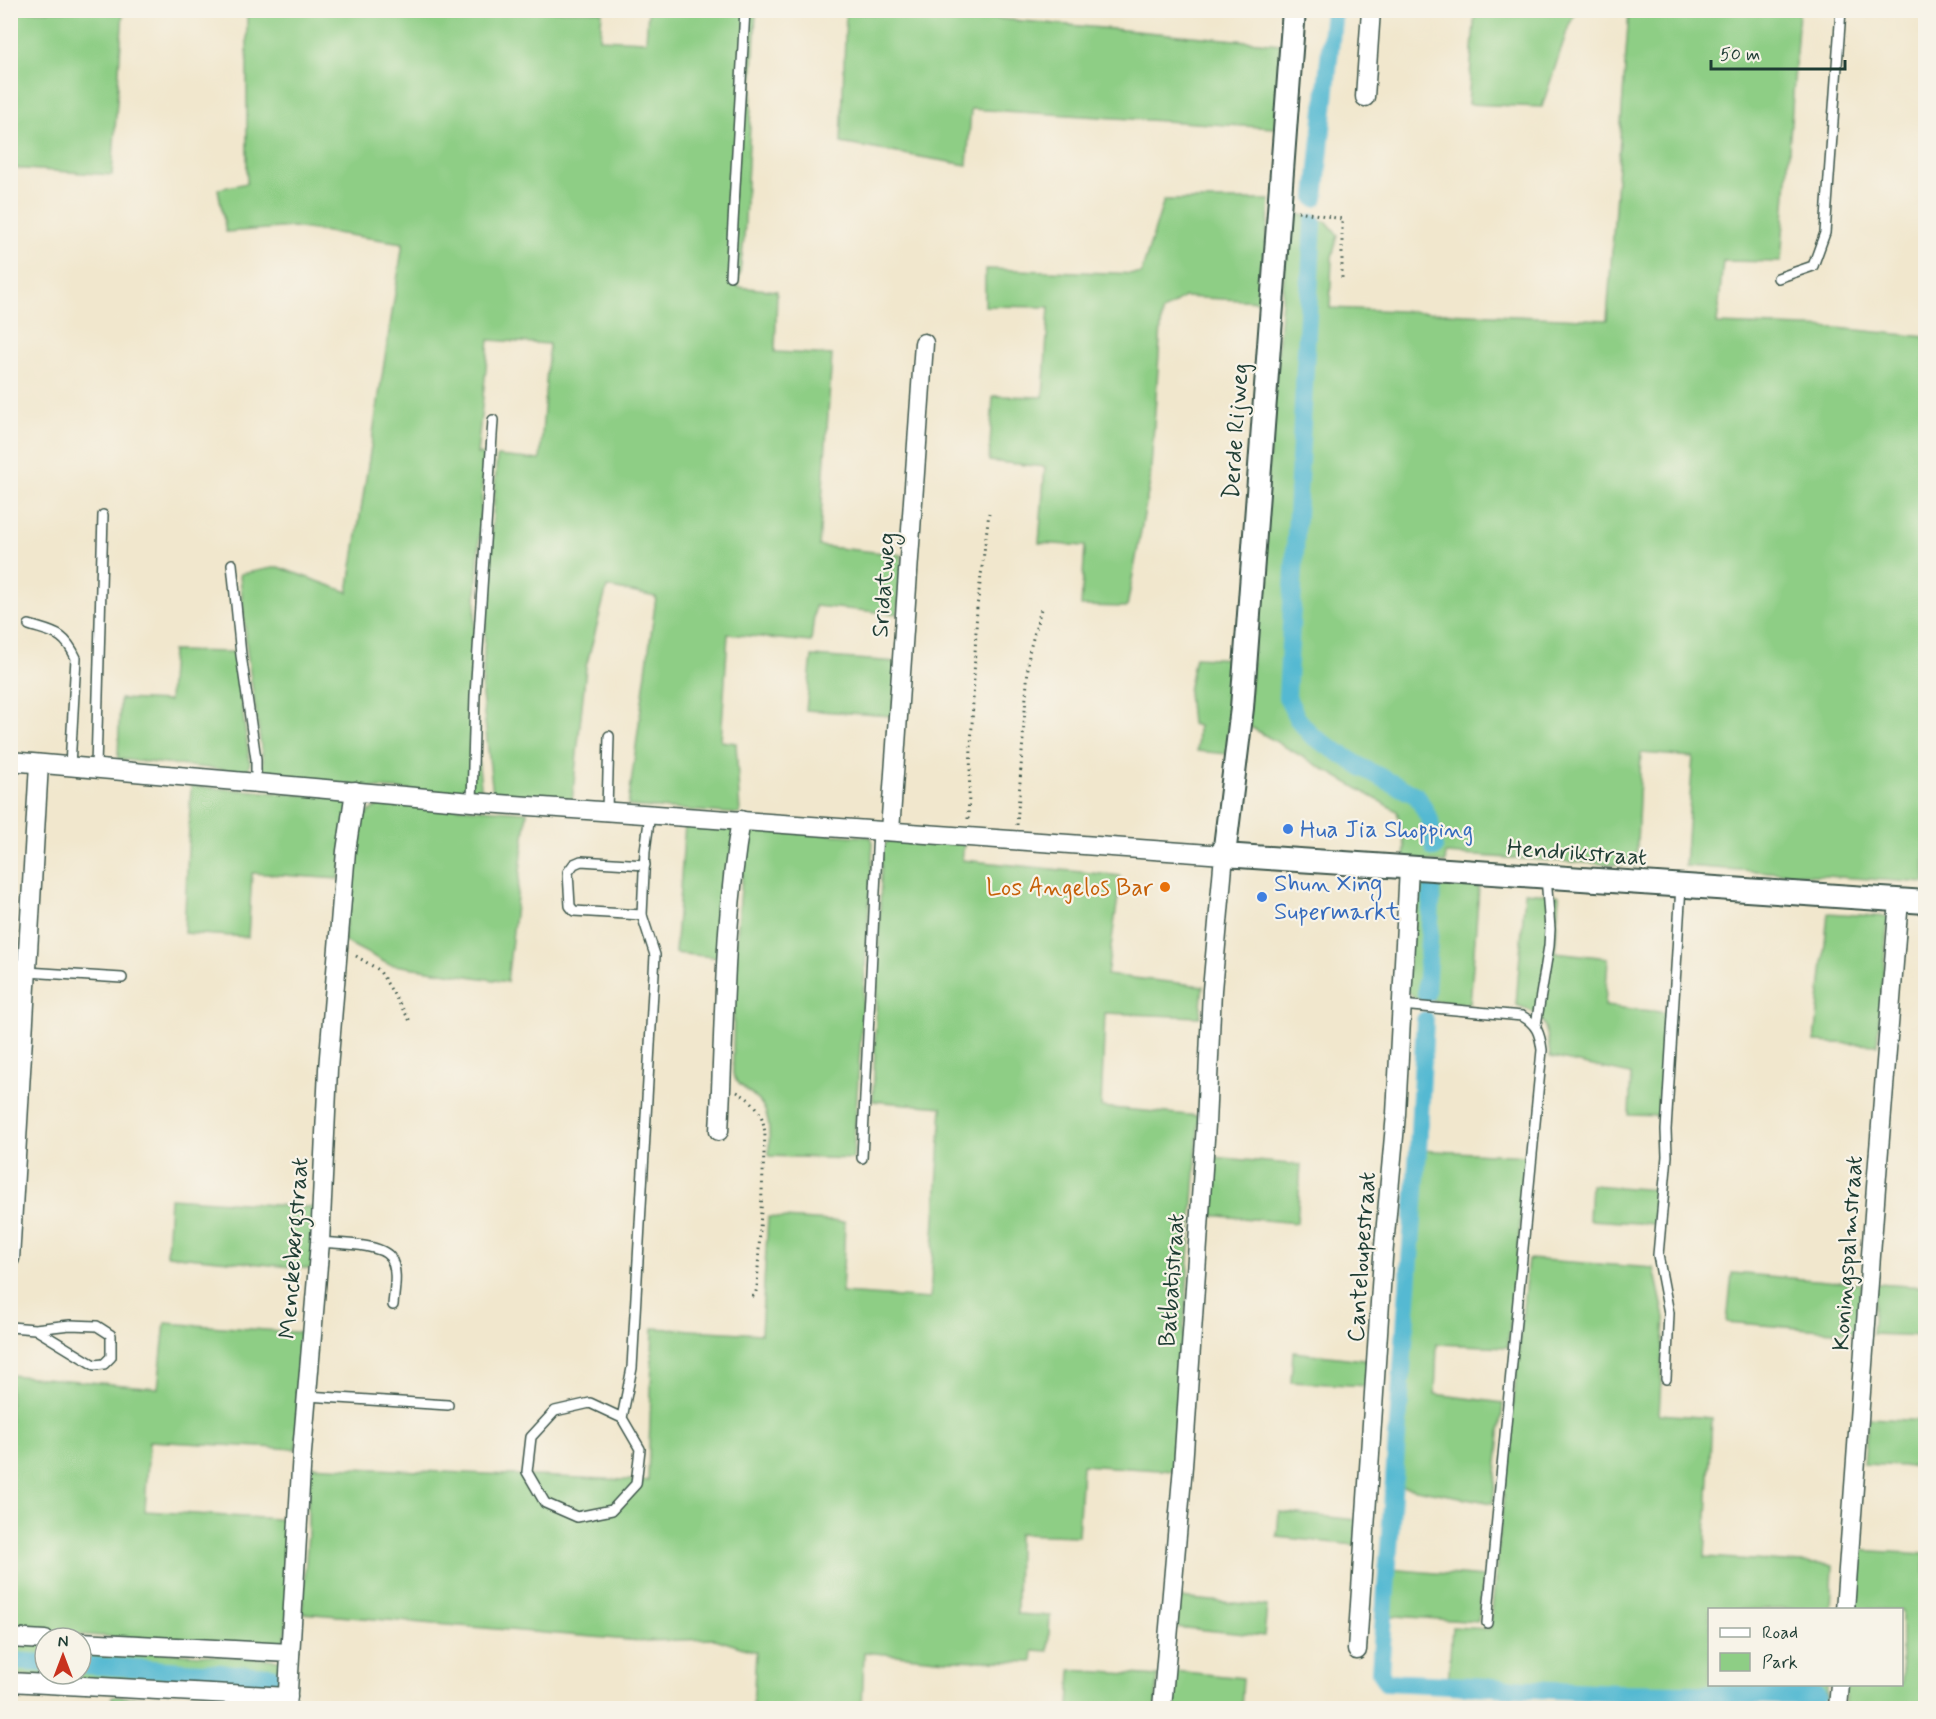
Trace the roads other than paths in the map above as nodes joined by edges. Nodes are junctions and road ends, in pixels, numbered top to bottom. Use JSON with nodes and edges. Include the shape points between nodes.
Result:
{"nodes":[{"id":1,"x":745,"y":10,"type":"edge"},
{"id":2,"x":1294,"y":10,"type":"edge"},
{"id":3,"x":1371,"y":10,"type":"edge"},
{"id":4,"x":1841,"y":10,"type":"edge"},
{"id":5,"x":1365,"y":97,"type":"dead end"},
{"id":6,"x":730,"y":276,"type":"dead end"},
{"id":7,"x":1778,"y":278,"type":"dead end"},
{"id":8,"x":924,"y":343,"type":"dead end"},
{"id":9,"x":493,"y":420,"type":"dead end"},
{"id":10,"x":103,"y":515,"type":"dead end"},
{"id":11,"x":232,"y":564,"type":"dead end"},
{"id":12,"x":29,"y":625,"type":"dead end"},
{"id":13,"x":609,"y":736,"type":"dead end"},
{"id":14,"x":10,"y":761,"type":"edge"},
{"id":15,"x":39,"y":764,"type":"junction"},
{"id":16,"x":70,"y":766,"type":"junction"},
{"id":17,"x":96,"y":767,"type":"junction"},
{"id":18,"x":256,"y":783,"type":"junction"},
{"id":19,"x":355,"y":791,"type":"junction"},
{"id":20,"x":472,"y":802,"type":"junction"},
{"id":21,"x":607,"y":810,"type":"junction"},
{"id":22,"x":650,"y":814,"type":"junction"},
{"id":23,"x":741,"y":820,"type":"junction"},
{"id":24,"x":884,"y":831,"type":"junction"},
{"id":25,"x":1224,"y":855,"type":"junction"},
{"id":26,"x":645,"y":865,"type":"junction"},
{"id":27,"x":1409,"y":868,"type":"junction"},
{"id":28,"x":1546,"y":876,"type":"junction"},
{"id":29,"x":1681,"y":886,"type":"junction"},
{"id":30,"x":1899,"y":900,"type":"junction"},
{"id":31,"x":1926,"y":902,"type":"edge"},
{"id":32,"x":642,"y":915,"type":"junction"},
{"id":33,"x":27,"y":972,"type":"junction"},
{"id":34,"x":122,"y":978,"type":"dead end"},
{"id":35,"x":1401,"y":1005,"type":"junction"},
{"id":36,"x":1536,"y":1025,"type":"junction"},
{"id":37,"x":719,"y":1131,"type":"dead end"},
{"id":38,"x":862,"y":1158,"type":"dead end"},
{"id":39,"x":320,"y":1242,"type":"junction"},
{"id":40,"x":10,"y":1259,"type":"edge"},
{"id":41,"x":393,"y":1305,"type":"dead end"},
{"id":42,"x":10,"y":1327,"type":"edge"},
{"id":43,"x":35,"y":1329,"type":"junction"},
{"id":44,"x":1666,"y":1379,"type":"dead end"},
{"id":45,"x":307,"y":1396,"type":"junction"},
{"id":46,"x":448,"y":1405,"type":"dead end"},
{"id":47,"x":622,"y":1418,"type":"junction"},
{"id":48,"x":1845,"y":1608,"type":"edge"},
{"id":49,"x":1486,"y":1623,"type":"dead end"},
{"id":50,"x":10,"y":1638,"type":"edge"},
{"id":51,"x":33,"y":1639,"type":"edge"},
{"id":52,"x":93,"y":1643,"type":"edge"},
{"id":53,"x":1357,"y":1650,"type":"dead end"},
{"id":54,"x":290,"y":1653,"type":"junction"},
{"id":55,"x":10,"y":1682,"type":"edge"},
{"id":56,"x":1840,"y":1686,"type":"edge"},
{"id":57,"x":287,"y":1703,"type":"edge"},
{"id":58,"x":1162,"y":1708,"type":"edge"},
{"id":59,"x":1838,"y":1708,"type":"edge"}],
"edges":[{"from":1,"to":6,"type":"lane"},
{"from":2,"to":25,"type":"street","name":"Derde Rijweg","via":[[1242,708]]},
{"from":3,"to":5,"type":"street"},
{"from":4,"to":7,"type":"lane","via":[[1825,233],[1813,266]]},
{"from":8,"to":24,"type":"street","name":"Sridatweg"},
{"from":9,"to":20,"type":"lane"},
{"from":10,"to":17,"type":"lane"},
{"from":11,"to":18,"type":"lane"},
{"from":12,"to":16,"type":"lane","via":[[69,642],[76,658]]},
{"from":13,"to":21,"type":"lane"},
{"from":14,"to":15,"type":"street"},
{"from":15,"to":16,"type":"street"},
{"from":15,"to":33,"type":"street"},
{"from":16,"to":17,"type":"street"},
{"from":17,"to":18,"type":"street"},
{"from":18,"to":19,"type":"street"},
{"from":19,"to":20,"type":"street"},
{"from":19,"to":39,"type":"street","name":"Menckebergstraat","via":[[346,852],[328,1069]]},
{"from":20,"to":21,"type":"street"},
{"from":21,"to":22,"type":"street"},
{"from":22,"to":23,"type":"street"},
{"from":22,"to":26,"type":"lane"},
{"from":23,"to":24,"type":"street"},
{"from":23,"to":37,"type":"street","via":[[727,939]]},
{"from":24,"to":25,"type":"street"},
{"from":24,"to":38,"type":"lane"},
{"from":25,"to":27,"type":"street","name":"Hendrikstraat"},
{"from":25,"to":58,"type":"street","name":"Batbatistraat","via":[[1183,1466]]},
{"from":26,"to":32,"type":"lane"},
{"from":26,"to":32,"type":"lane","via":[[581,861],[568,872],[570,906],[574,911]]},
{"from":27,"to":28,"type":"street","name":"Hendrikstraat"},
{"from":27,"to":35,"type":"street","name":"Canteloupestraat"},
{"from":28,"to":29,"type":"street","name":"Hendrikstraat"},
{"from":28,"to":36,"type":"lane","via":[[1550,946]]},
{"from":29,"to":30,"type":"street","name":"Hendrikstraat"},
{"from":29,"to":44,"type":"lane","via":[[1658,1255],[1669,1313]]},
{"from":30,"to":31,"type":"street","name":"Hendrikstraat"},
{"from":30,"to":48,"type":"street","name":"Koningspalmstraat"},
{"from":32,"to":47,"type":"lane","via":[[655,955],[632,1368]]},
{"from":33,"to":34,"type":"lane"},
{"from":33,"to":40,"type":"street"},
{"from":35,"to":36,"type":"lane","via":[[1512,1013]]},
{"from":35,"to":53,"type":"street","name":"Canteloupestraat"},
{"from":36,"to":49,"type":"lane","via":[[1542,1050]]},
{"from":39,"to":41,"type":"lane","via":[[376,1249],[391,1258]]},
{"from":39,"to":45,"type":"street","name":"Menckebergstraat"},
{"from":42,"to":43,"type":"lane"},
{"from":43,"to":43,"type":"lane","via":[[97,1326],[111,1335],[111,1357],[104,1364],[94,1365]]},
{"from":45,"to":46,"type":"lane"},
{"from":45,"to":54,"type":"street","name":"Menckebergstraat"},
{"from":47,"to":47,"type":"lane","via":[[640,1449],[636,1484],[612,1510],[578,1517],[545,1503],[527,1472],[531,1437],[555,1411],[590,1403]]},
{"from":50,"to":51,"type":"street"},
{"from":52,"to":54,"type":"street"},
{"from":54,"to":57,"type":"street","name":"Menckebergstraat"},
{"from":55,"to":57,"type":"street"},
{"from":56,"to":59,"type":"street"}]}
